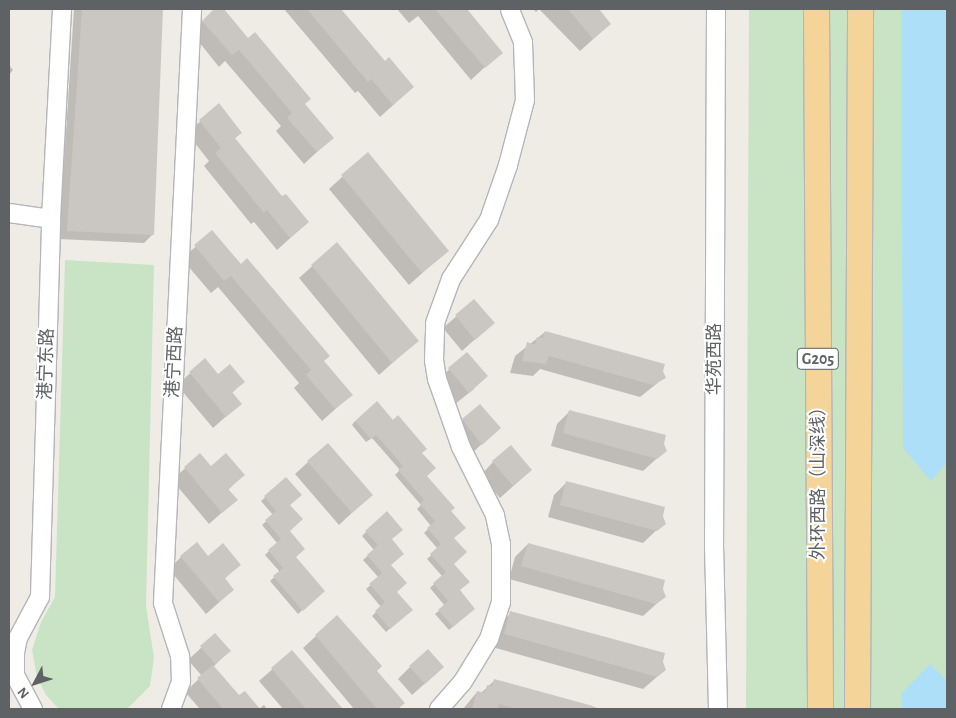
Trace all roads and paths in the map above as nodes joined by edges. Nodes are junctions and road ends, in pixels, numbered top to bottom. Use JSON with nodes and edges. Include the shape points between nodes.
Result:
{"nodes":[{"id":1,"x":62,"y":9,"type":"edge"},
{"id":2,"x":192,"y":9,"type":"edge"},
{"id":3,"x":510,"y":9,"type":"edge"},
{"id":4,"x":716,"y":9,"type":"edge"},
{"id":5,"x":816,"y":9,"type":"edge"},
{"id":6,"x":860,"y":9,"type":"edge"},
{"id":7,"x":9,"y":213,"type":"edge"},
{"id":8,"x":51,"y":219,"type":"junction"},
{"id":9,"x":12,"y":652,"type":"edge"},
{"id":10,"x":177,"y":706,"type":"edge"},
{"id":11,"x":33,"y":709,"type":"edge"},
{"id":12,"x":438,"y":709,"type":"edge"},
{"id":13,"x":718,"y":709,"type":"edge"},
{"id":14,"x":820,"y":709,"type":"edge"},
{"id":15,"x":858,"y":709,"type":"edge"}],
"edges":[{"from":1,"to":8,"type":"street","name":"港宁东路"},
{"from":2,"to":10,"type":"street","name":"港宁西路","via":[[163,603],[180,656]]},
{"from":3,"to":12,"type":"street","via":[[523,42],[525,100],[490,220],[451,279],[434,332],[437,379],[461,447],[495,515],[501,544],[501,603],[490,639],[462,683]]},
{"from":4,"to":13,"type":"street","name":"华苑西路","via":[[714,545]]},
{"from":5,"to":14,"type":"highway","name":"外环西路（山深线）","number":"G205"},
{"from":6,"to":15,"type":"highway","number":"G205"},
{"from":7,"to":8,"type":"street"},
{"from":8,"to":9,"type":"street","name":"港宁东路","via":[[40,597]]},
{"from":9,"to":11,"type":"street","name":"港宁东路","via":[[15,675]]}]}
